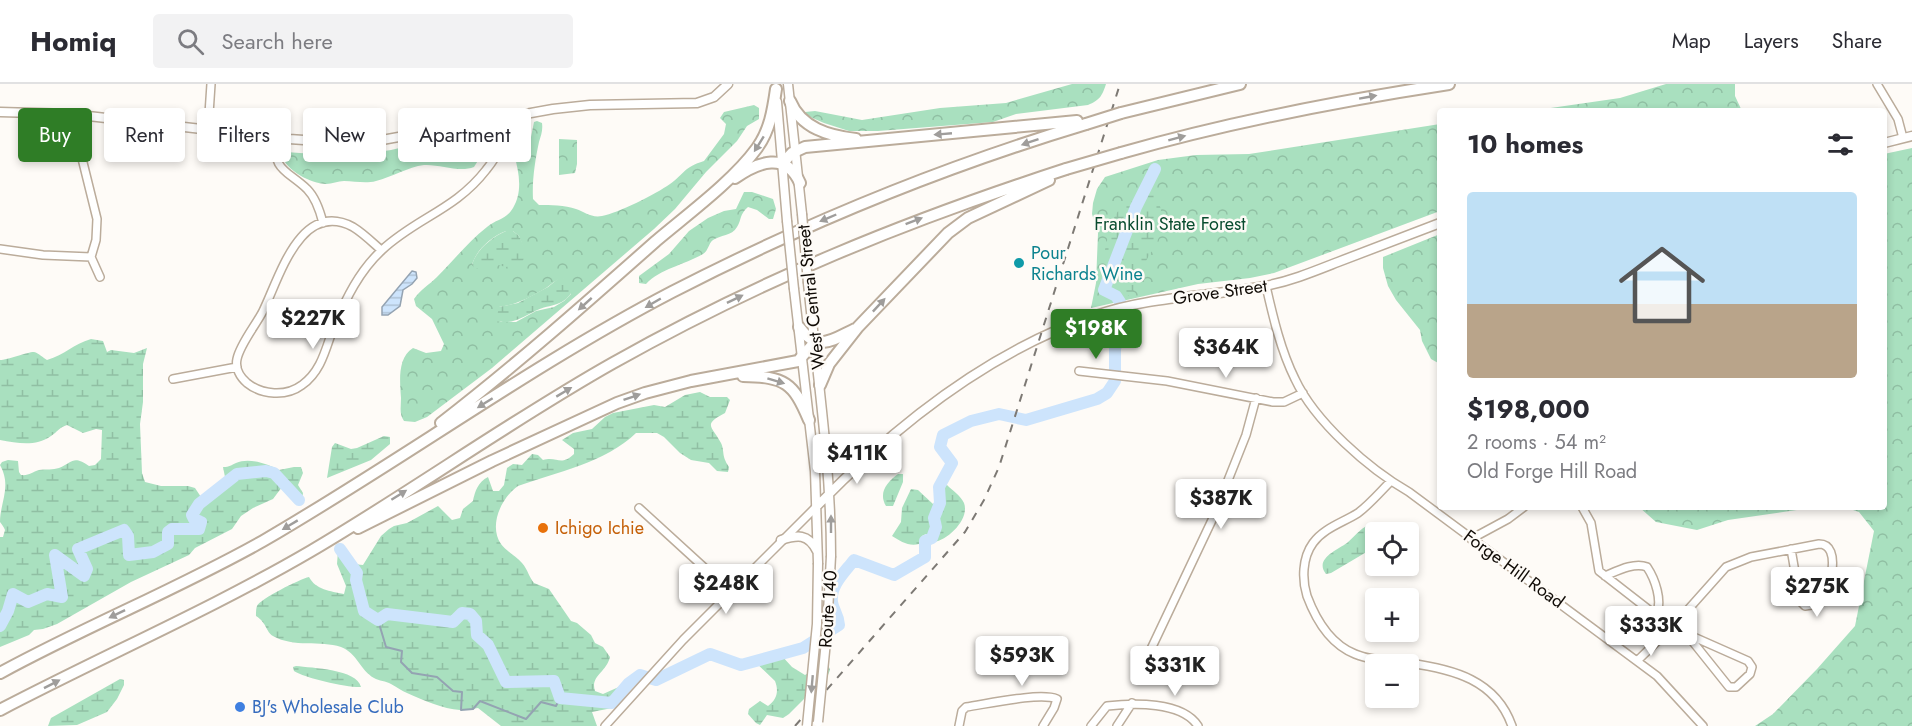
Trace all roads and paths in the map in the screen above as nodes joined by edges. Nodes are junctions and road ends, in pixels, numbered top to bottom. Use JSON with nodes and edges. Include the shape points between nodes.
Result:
{"nodes":[{"id":1,"x":211,"y":84,"type":"edge"},
{"id":2,"x":728,"y":84,"type":"edge"},
{"id":3,"x":788,"y":84,"type":"edge"},
{"id":4,"x":1240,"y":84,"type":"edge"},
{"id":5,"x":1449,"y":84,"type":"edge"},
{"id":6,"x":1877,"y":84,"type":"edge"},
{"id":7,"x":776,"y":86,"type":"edge"},
{"id":8,"x":790,"y":100,"type":"junction"},
{"id":9,"x":209,"y":108,"type":"edge"},
{"id":10,"x":0,"y":112,"type":"edge"},
{"id":11,"x":18,"y":113,"type":"edge"},
{"id":12,"x":531,"y":113,"type":"edge"},
{"id":13,"x":92,"y":116,"type":"edge"},
{"id":14,"x":1085,"y":122,"type":"junction"},
{"id":15,"x":197,"y":128,"type":"edge"},
{"id":16,"x":1912,"y":136,"type":"edge"},
{"id":17,"x":398,"y":137,"type":"edge"},
{"id":18,"x":1903,"y":138,"type":"junction"},
{"id":19,"x":291,"y":139,"type":"edge"},
{"id":20,"x":880,"y":140,"type":"junction"},
{"id":21,"x":1887,"y":142,"type":"edge"},
{"id":22,"x":796,"y":151,"type":"junction"},
{"id":23,"x":83,"y":162,"type":"edge"},
{"id":24,"x":278,"y":162,"type":"edge"},
{"id":25,"x":492,"y":162,"type":"edge"},
{"id":26,"x":782,"y":164,"type":"junction"},
{"id":27,"x":1067,"y":170,"type":"junction"},
{"id":28,"x":800,"y":183,"type":"junction"},
{"id":29,"x":710,"y":195,"type":"junction"},
{"id":30,"x":323,"y":223,"type":"junction"},
{"id":31,"x":1437,"y":224,"type":"edge"},
{"id":32,"x":0,"y":249,"type":"edge"},
{"id":33,"x":381,"y":250,"type":"junction"},
{"id":34,"x":91,"y":257,"type":"junction"},
{"id":35,"x":100,"y":277,"type":"dead end"},
{"id":36,"x":1266,"y":286,"type":"junction"},
{"id":37,"x":799,"y":327,"type":"junction"},
{"id":38,"x":858,"y":327,"type":"junction"},
{"id":39,"x":815,"y":342,"type":"junction"},
{"id":40,"x":801,"y":358,"type":"junction"},
{"id":41,"x":237,"y":367,"type":"junction"},
{"id":42,"x":1079,"y":371,"type":"dead end"},
{"id":43,"x":722,"y":376,"type":"junction"},
{"id":44,"x":173,"y":379,"type":"dead end"},
{"id":45,"x":820,"y":385,"type":"junction"},
{"id":46,"x":1303,"y":393,"type":"junction"},
{"id":47,"x":1256,"y":398,"type":"junction"},
{"id":48,"x":809,"y":420,"type":"junction"},
{"id":49,"x":827,"y":448,"type":"junction"},
{"id":50,"x":866,"y":460,"type":"junction"},
{"id":51,"x":1391,"y":481,"type":"junction"},
{"id":52,"x":831,"y":492,"type":"junction"},
{"id":53,"x":340,"y":495,"type":"junction"},
{"id":54,"x":818,"y":505,"type":"junction"},
{"id":55,"x":639,"y":508,"type":"dead end"},
{"id":56,"x":1520,"y":510,"type":"edge"},
{"id":57,"x":1584,"y":510,"type":"edge"},
{"id":58,"x":1471,"y":538,"type":"junction"},
{"id":59,"x":781,"y":540,"type":"junction"},
{"id":60,"x":314,"y":549,"type":"junction"},
{"id":61,"x":1791,"y":549,"type":"junction"},
{"id":62,"x":818,"y":553,"type":"junction"},
{"id":63,"x":1605,"y":576,"type":"junction"},
{"id":64,"x":731,"y":592,"type":"junction"},
{"id":65,"x":1656,"y":615,"type":"junction"},
{"id":66,"x":1677,"y":622,"type":"junction"},
{"id":67,"x":1671,"y":627,"type":"junction"},
{"id":68,"x":1687,"y":634,"type":"junction"},
{"id":69,"x":1151,"y":649,"type":"dead end"},
{"id":70,"x":1637,"y":661,"type":"junction"},
{"id":71,"x":0,"y":673,"type":"edge"},
{"id":72,"x":1132,"y":703,"type":"junction"},
{"id":73,"x":0,"y":710,"type":"edge"},
{"id":74,"x":818,"y":724,"type":"edge"},
{"id":75,"x":605,"y":726,"type":"edge"},
{"id":76,"x":807,"y":726,"type":"edge"},
{"id":77,"x":958,"y":726,"type":"edge"},
{"id":78,"x":1043,"y":726,"type":"edge"},
{"id":79,"x":1091,"y":726,"type":"edge"},
{"id":80,"x":1118,"y":726,"type":"edge"},
{"id":81,"x":1198,"y":726,"type":"edge"},
{"id":82,"x":1512,"y":726,"type":"edge"},
{"id":83,"x":1703,"y":726,"type":"edge"}],
"edges":[{"from":1,"to":9,"type":"street"},
{"from":2,"to":12,"type":"main road","via":[[708,100],[574,106]]},
{"from":3,"to":8,"type":"main road","name":"West Central Street"},
{"from":4,"to":14,"type":"highway","bridge":true},
{"from":27,"to":5,"type":"highway","one_way":true,"bridge":true,"via":[[1236,123]]},
{"from":6,"to":18,"type":"street","via":[[1898,119]]},
{"from":7,"to":26,"type":"main road","name":"West Central Street"},
{"from":7,"to":29,"type":"highway","one_way":true,"via":[[770,122],[761,142]]},
{"from":8,"to":20,"type":"highway","via":[[798,116],[816,129]]},
{"from":8,"to":22,"type":"main road","name":"West Central Street"},
{"from":10,"to":11,"type":"main road"},
{"from":13,"to":15,"type":"main road"},
{"from":14,"to":20,"type":"highway","one_way":true},
{"from":14,"to":53,"type":"highway","one_way":true,"via":[[861,204],[670,293],[552,361]]},
{"from":16,"to":18,"type":"main road"},
{"from":17,"to":19,"type":"main road","via":[[368,142]]},
{"from":18,"to":21,"type":"main road"},
{"from":20,"to":22,"type":"highway"},
{"from":22,"to":26,"type":"highway"},
{"from":22,"to":28,"type":"main road","name":"West Central Street"},
{"from":23,"to":34,"type":"street","via":[[97,219]]},
{"from":24,"to":30,"type":"street","via":[[283,171],[310,193]]},
{"from":25,"to":33,"type":"street","via":[[456,201]]},
{"from":26,"to":28,"type":"highway","via":[[792,169]]},
{"from":26,"to":29,"type":"highway","via":[[753,167]]},
{"from":26,"to":37,"type":"main road","name":"West Central Street","bridge":true},
{"from":38,"to":27,"type":"highway","one_way":true,"via":[[955,226]]},
{"from":60,"to":27,"type":"highway","one_way":true,"via":[[568,389],[713,310],[878,235],[980,196]]},
{"from":28,"to":39,"type":"main road","name":"West Central Street","bridge":true},
{"from":29,"to":53,"type":"highway","one_way":true,"via":[[492,384]]},
{"from":30,"to":33,"type":"street","via":[[350,226]]},
{"from":30,"to":41,"type":"street","via":[[311,228],[290,252],[238,354]]},
{"from":31,"to":36,"type":"main road","name":"Grove Street"},
{"from":32,"to":34,"type":"street"},
{"from":33,"to":41,"type":"street","via":[[355,284],[321,362],[305,383],[283,393],[263,391],[247,382]]},
{"from":34,"to":35,"type":"street"},
{"from":36,"to":46,"type":"street","name":"Forge Hill Road","via":[[1286,357]]},
{"from":36,"to":50,"type":"main road","name":"Grove Street","via":[[1110,310],[1040,338],[968,379]]},
{"from":37,"to":39,"type":"highway"},
{"from":37,"to":40,"type":"main road","name":"West Central Street"},
{"from":38,"to":39,"type":"highway","via":[[830,342]]},
{"from":38,"to":45,"type":"highway","via":[[829,364]]},
{"from":39,"to":40,"type":"highway"},
{"from":39,"to":45,"type":"main road","name":"West Central Street"},
{"from":40,"to":43,"type":"highway"},
{"from":40,"to":48,"type":"main road","name":"West Central Street"},
{"from":41,"to":44,"type":"street"},
{"from":42,"to":47,"type":"street","via":[[1192,385]]},
{"from":43,"to":48,"type":"highway","one_way":true,"via":[[784,382],[799,397]]},
{"from":60,"to":43,"type":"highway","one_way":true,"via":[[617,403]]},
{"from":45,"to":49,"type":"main road","name":"West Central Street"},
{"from":46,"to":47,"type":"street","via":[[1284,402]]},
{"from":46,"to":51,"type":"street","name":"Forge Hill Road","via":[[1346,444]]},
{"from":47,"to":69,"type":"street","via":[[1239,455],[1213,518]]},
{"from":48,"to":54,"type":"main road","name":"West Central Street"},
{"from":49,"to":50,"type":"main road","via":[[844,463]]},
{"from":49,"to":52,"type":"main road","name":"West Central Street"},
{"from":50,"to":52,"type":"main road","name":"Grove Street"},
{"from":51,"to":58,"type":"street","name":"Forge Hill Road"},
{"from":51,"to":82,"type":"street","via":[[1370,504],[1330,527],[1312,544],[1304,578],[1316,618],[1328,635],[1353,653],[1441,668],[1474,681],[1492,693]]},
{"from":52,"to":54,"type":"main road"},
{"from":74,"to":52,"type":"main road","name":"Route 140","one_way":true,"bridge":true,"via":[[827,631]]},
{"from":53,"to":71,"type":"highway","one_way":true,"via":[[261,542]]},
{"from":54,"to":59,"type":"street"},
{"from":54,"to":62,"type":"main road","name":"Route 140"},
{"from":55,"to":64,"type":"street"},
{"from":56,"to":58,"type":"street"},
{"from":57,"to":63,"type":"street","via":[[1591,523],[1599,571]]},
{"from":58,"to":70,"type":"street","name":"Forge Hill Road"},
{"from":59,"to":62,"type":"main road","via":[[805,536]]},
{"from":59,"to":64,"type":"street"},
{"from":73,"to":60,"type":"highway","one_way":true,"via":[[206,608]]},
{"from":61,"to":61,"type":"street","via":[[1828,546],[1832,563],[1829,588],[1818,604],[1809,607],[1800,601]]},
{"from":61,"to":66,"type":"street","via":[[1730,564]]},
{"from":62,"to":76,"type":"main road","name":"Route 140","one_way":true,"bridge":true,"via":[[817,624]]},
{"from":63,"to":65,"type":"street"},
{"from":63,"to":65,"type":"street","via":[[1634,566],[1647,567],[1656,586]]},
{"from":64,"to":75,"type":"street"},
{"from":65,"to":67,"type":"street"},
{"from":66,"to":67,"type":"street"},
{"from":66,"to":68,"type":"street"},
{"from":67,"to":70,"type":"street"},
{"from":68,"to":68,"type":"street","via":[[1729,687],[1736,687],[1750,674],[1752,667],[1748,661]]},
{"from":70,"to":83,"type":"street","name":"Forge Hill Road","via":[[1664,683]]},
{"from":72,"to":79,"type":"street","via":[[1107,706]]},
{"from":72,"to":80,"type":"street"},
{"from":72,"to":81,"type":"street","via":[[1176,709],[1193,718]]},
{"from":77,"to":78,"type":"street","via":[[966,707],[1054,697],[1054,708]]}]}
